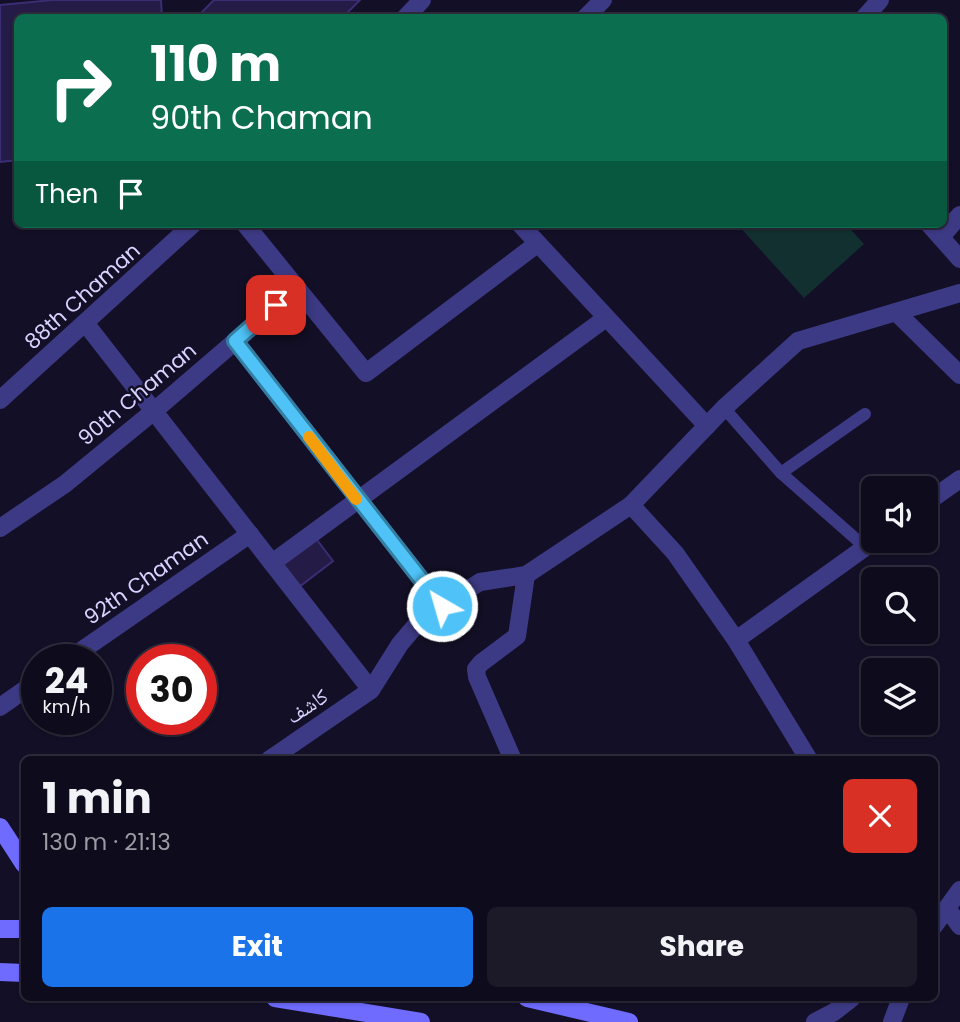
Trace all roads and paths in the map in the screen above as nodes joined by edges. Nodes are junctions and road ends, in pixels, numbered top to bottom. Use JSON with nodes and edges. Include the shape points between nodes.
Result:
{"nodes":[{"id":1,"x":422,"y":0,"type":"edge"},
{"id":2,"x":603,"y":0,"type":"edge"},
{"id":3,"x":880,"y":0,"type":"edge"},
{"id":4,"x":409,"y":14,"type":"edge"},
{"id":5,"x":589,"y":14,"type":"edge"},
{"id":6,"x":868,"y":14,"type":"edge"},
{"id":7,"x":189,"y":228,"type":"edge"},
{"id":8,"x":248,"y":228,"type":"edge"},
{"id":9,"x":523,"y":228,"type":"edge"},
{"id":10,"x":935,"y":231,"type":"edge"},
{"id":11,"x":537,"y":244,"type":"junction"},
{"id":12,"x":960,"y":259,"type":"edge"},
{"id":13,"x":297,"y":288,"type":"junction"},
{"id":14,"x":960,"y":293,"type":"edge"},
{"id":15,"x":896,"y":312,"type":"junction"},
{"id":16,"x":606,"y":318,"type":"junction"},
{"id":17,"x":86,"y":324,"type":"junction"},
{"id":18,"x":235,"y":341,"type":"junction"},
{"id":19,"x":960,"y":375,"type":"edge"},
{"id":20,"x":0,"y":401,"type":"edge"},
{"id":21,"x":724,"y":408,"type":"junction"},
{"id":22,"x":154,"y":411,"type":"junction"},
{"id":23,"x":865,"y":414,"type":"dead end"},
{"id":24,"x":707,"y":426,"type":"junction"},
{"id":25,"x":781,"y":473,"type":"junction"},
{"id":26,"x":960,"y":479,"type":"edge"},
{"id":27,"x":938,"y":495,"type":"edge"},
{"id":28,"x":357,"y":500,"type":"junction"},
{"id":29,"x":631,"y":505,"type":"junction"},
{"id":30,"x":0,"y":528,"type":"edge"},
{"id":31,"x":250,"y":534,"type":"junction"},
{"id":32,"x":861,"y":538,"type":"edge"},
{"id":33,"x":861,"y":550,"type":"edge"},
{"id":34,"x":272,"y":563,"type":"junction"},
{"id":35,"x":526,"y":575,"type":"junction"},
{"id":36,"x":442,"y":606,"type":"junction"},
{"id":37,"x":736,"y":640,"type":"junction"},
{"id":38,"x":91,"y":644,"type":"edge"},
{"id":39,"x":371,"y":690,"type":"junction"},
{"id":40,"x":21,"y":692,"type":"edge"},
{"id":41,"x":0,"y":707,"type":"edge"},
{"id":42,"x":275,"y":756,"type":"edge"},
{"id":43,"x":511,"y":756,"type":"edge"},
{"id":44,"x":807,"y":756,"type":"edge"},
{"id":45,"x":0,"y":827,"type":"edge"},
{"id":46,"x":21,"y":859,"type":"edge"},
{"id":47,"x":960,"y":890,"type":"edge"},
{"id":48,"x":947,"y":908,"type":"junction"},
{"id":49,"x":938,"y":920,"type":"edge"},
{"id":50,"x":960,"y":926,"type":"edge"},
{"id":51,"x":0,"y":929,"type":"edge"},
{"id":52,"x":21,"y":929,"type":"edge"},
{"id":53,"x":0,"y":971,"type":"edge"},
{"id":54,"x":21,"y":973,"type":"edge"},
{"id":55,"x":293,"y":1001,"type":"edge"},
{"id":56,"x":539,"y":1001,"type":"edge"},
{"id":57,"x":848,"y":1001,"type":"edge"},
{"id":58,"x":900,"y":1001,"type":"edge"},
{"id":59,"x":621,"y":1021,"type":"edge"},
{"id":60,"x":421,"y":1022,"type":"edge"},
{"id":61,"x":815,"y":1022,"type":"edge"},
{"id":62,"x":892,"y":1022,"type":"edge"}],
"edges":[{"from":1,"to":4,"type":"street"},
{"from":2,"to":5,"type":"street"},
{"from":3,"to":6,"type":"street"},
{"from":7,"to":17,"type":"street","name":"88th Chaman"},
{"from":8,"to":13,"type":"street"},
{"from":9,"to":11,"type":"street"},
{"from":10,"to":12,"type":"street"},
{"from":11,"to":13,"type":"street","via":[[366,373]]},
{"from":11,"to":16,"type":"street"},
{"from":13,"to":18,"type":"street","name":"90th Chaman"},
{"from":14,"to":15,"type":"street"},
{"from":15,"to":19,"type":"street"},
{"from":15,"to":21,"type":"street","via":[[798,341]]},
{"from":16,"to":24,"type":"street"},
{"from":16,"to":28,"type":"street"},
{"from":17,"to":20,"type":"street","name":"88th Chaman"},
{"from":17,"to":22,"type":"street"},
{"from":18,"to":22,"type":"street","name":"90th Chaman"},
{"from":18,"to":28,"type":"street"},
{"from":21,"to":24,"type":"street"},
{"from":21,"to":25,"type":"lane"},
{"from":22,"to":30,"type":"street","name":"90th Chaman","via":[[65,484]]},
{"from":22,"to":31,"type":"street"},
{"from":23,"to":25,"type":"lane"},
{"from":24,"to":29,"type":"street"},
{"from":25,"to":32,"type":"lane"},
{"from":26,"to":27,"type":"street"},
{"from":28,"to":34,"type":"street"},
{"from":28,"to":36,"type":"street"},
{"from":29,"to":35,"type":"street"},
{"from":29,"to":37,"type":"street","via":[[675,552]]},
{"from":31,"to":34,"type":"street"},
{"from":31,"to":38,"type":"street","name":"92th Chaman"},
{"from":33,"to":37,"type":"street"},
{"from":34,"to":39,"type":"street"},
{"from":35,"to":36,"type":"street","via":[[480,582]]},
{"from":35,"to":43,"type":"street","via":[[517,636],[476,669]]},
{"from":36,"to":39,"type":"street","via":[[400,644]]},
{"from":37,"to":44,"type":"street"},
{"from":39,"to":42,"type":"street","name":"کاشف"},
{"from":40,"to":41,"type":"street"},
{"from":45,"to":46,"type":"main road"},
{"from":47,"to":48,"type":"street"},
{"from":48,"to":49,"type":"street"},
{"from":48,"to":50,"type":"street"},
{"from":51,"to":52,"type":"main road"},
{"from":53,"to":54,"type":"main road"},
{"from":55,"to":60,"type":"main road"},
{"from":56,"to":59,"type":"main road"},
{"from":57,"to":61,"type":"street"},
{"from":58,"to":62,"type":"street"}]}
